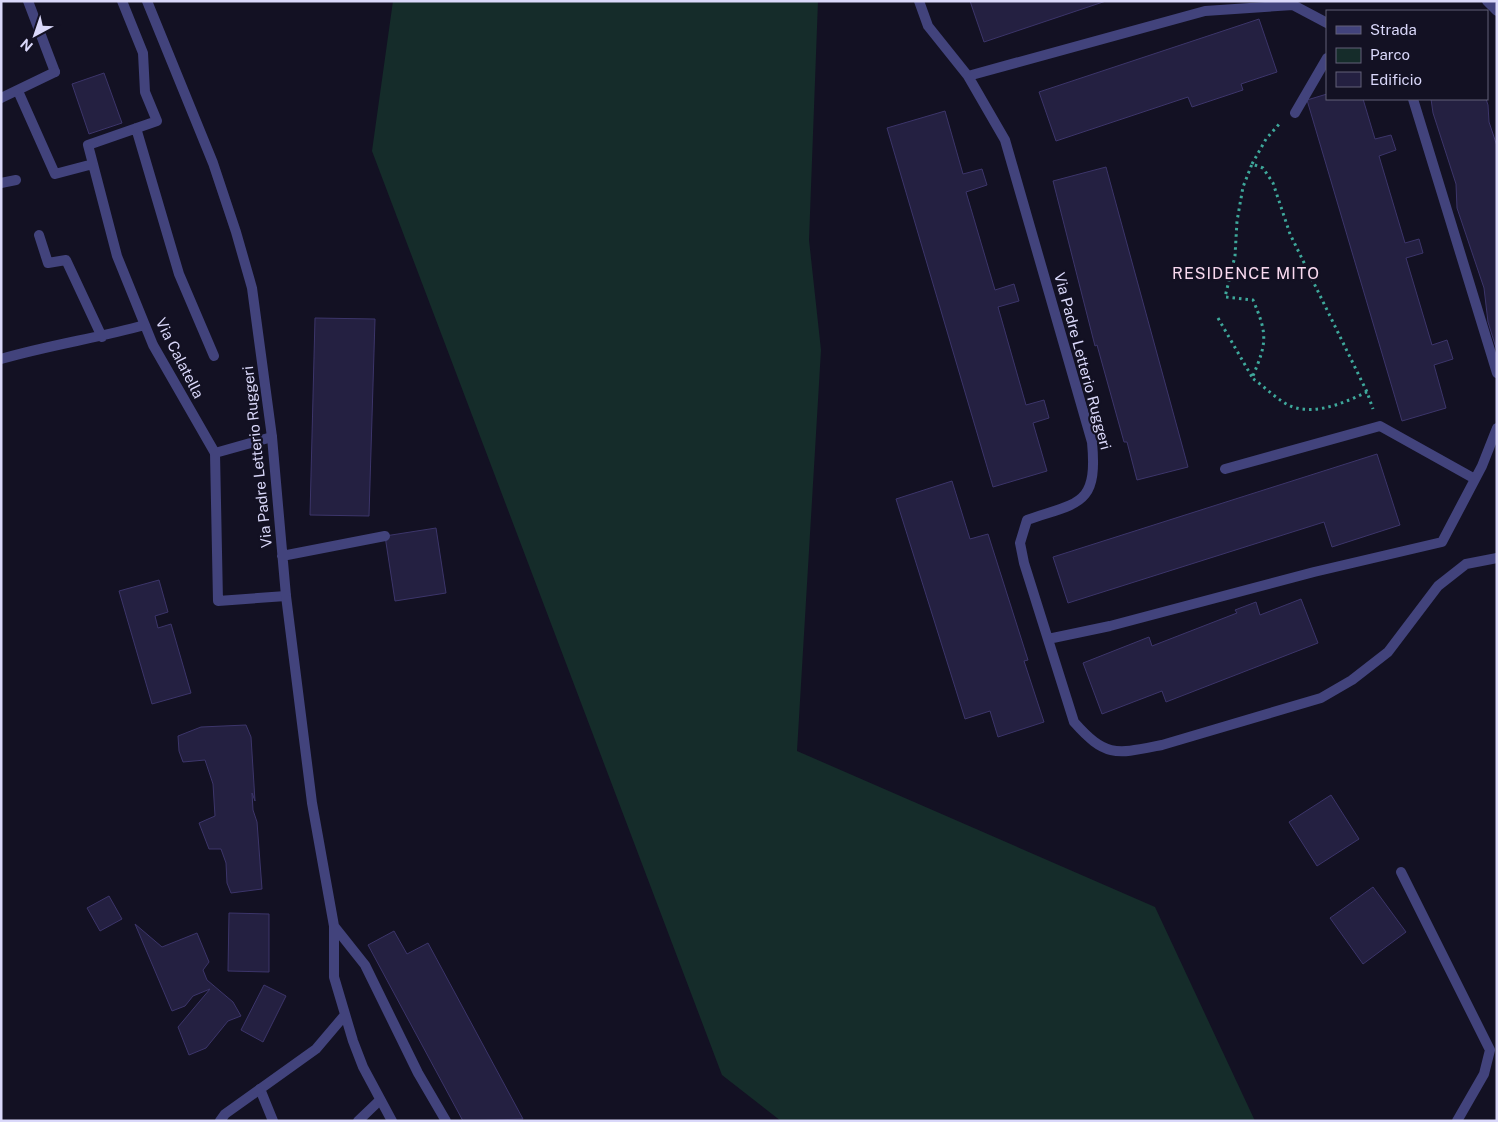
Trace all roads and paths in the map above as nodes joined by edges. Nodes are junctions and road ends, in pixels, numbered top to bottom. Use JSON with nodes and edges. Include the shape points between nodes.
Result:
{"nodes":[{"id":1,"x":28,"y":1,"type":"edge"},
{"id":2,"x":122,"y":1,"type":"edge"},
{"id":3,"x":147,"y":1,"type":"edge"},
{"id":4,"x":919,"y":1,"type":"edge"},
{"id":5,"x":1487,"y":1,"type":"edge"},
{"id":6,"x":1497,"y":11,"type":"edge"},
{"id":7,"x":1326,"y":22,"type":"edge"},
{"id":8,"x":1326,"y":60,"type":"edge"},
{"id":9,"x":968,"y":76,"type":"junction"},
{"id":10,"x":18,"y":91,"type":"junction"},
{"id":11,"x":1,"y":98,"type":"edge"},
{"id":12,"x":1413,"y":100,"type":"edge"},
{"id":13,"x":1295,"y":112,"type":"joint"},
{"id":14,"x":136,"y":128,"type":"junction"},
{"id":15,"x":94,"y":164,"type":"junction"},
{"id":16,"x":1252,"y":164,"type":"junction"},
{"id":17,"x":16,"y":180,"type":"dead end"},
{"id":18,"x":1,"y":183,"type":"edge"},
{"id":19,"x":39,"y":235,"type":"dead end"},
{"id":20,"x":1218,"y":318,"type":"dead end"},
{"id":21,"x":145,"y":324,"type":"junction"},
{"id":22,"x":102,"y":337,"type":"junction"},
{"id":23,"x":214,"y":356,"type":"dead end"},
{"id":24,"x":1,"y":359,"type":"edge"},
{"id":25,"x":1497,"y":373,"type":"edge"},
{"id":26,"x":1252,"y":378,"type":"junction"},
{"id":27,"x":1367,"y":392,"type":"junction"},
{"id":28,"x":1380,"y":426,"type":"junction"},
{"id":29,"x":1497,"y":428,"type":"edge"},
{"id":30,"x":272,"y":437,"type":"junction"},
{"id":31,"x":215,"y":453,"type":"junction"},
{"id":32,"x":1225,"y":469,"type":"dead end"},
{"id":33,"x":1475,"y":479,"type":"junction"},
{"id":34,"x":385,"y":536,"type":"dead end"},
{"id":35,"x":282,"y":556,"type":"junction"},
{"id":36,"x":1497,"y":558,"type":"edge"},
{"id":37,"x":286,"y":596,"type":"junction"},
{"id":38,"x":1048,"y":639,"type":"junction"},
{"id":39,"x":1401,"y":872,"type":"dead end"},
{"id":40,"x":334,"y":926,"type":"junction"},
{"id":41,"x":344,"y":1016,"type":"junction"},
{"id":42,"x":260,"y":1089,"type":"junction"},
{"id":43,"x":380,"y":1100,"type":"junction"},
{"id":44,"x":220,"y":1121,"type":"edge"},
{"id":45,"x":273,"y":1121,"type":"edge"},
{"id":46,"x":358,"y":1121,"type":"edge"},
{"id":47,"x":392,"y":1121,"type":"edge"},
{"id":48,"x":446,"y":1121,"type":"edge"},
{"id":49,"x":1457,"y":1121,"type":"edge"}],
"edges":[{"from":1,"to":10,"type":"street","via":[[55,72]]},
{"from":2,"to":14,"type":"street","via":[[143,53],[145,92],[157,121]]},
{"from":3,"to":30,"type":"street","name":"Via Padre Letterio Ruggeri","via":[[212,163],[245,261],[252,288]]},
{"from":4,"to":9,"type":"street","name":"Via Padre Letterio Ruggeri","via":[[928,26]]},
{"from":5,"to":6,"type":"street"},
{"from":7,"to":9,"type":"street","via":[[1293,5],[1205,11]]},
{"from":8,"to":13,"type":"street"},
{"from":9,"to":38,"type":"street","name":"Via Padre Letterio Ruggeri","via":[[1005,140],[1092,442],[1094,469],[1088,491],[1066,509],[1027,520],[1020,544]]},
{"from":10,"to":11,"type":"street"},
{"from":10,"to":15,"type":"street","via":[[55,174]]},
{"from":12,"to":25,"type":"street"},
{"from":13,"to":16,"type":"path","via":[[1266,139]]},
{"from":14,"to":15,"type":"street","name":"Via Calatella","via":[[88,145]]},
{"from":14,"to":23,"type":"street","via":[[180,274]]},
{"from":15,"to":21,"type":"street","name":"Via Calatella","via":[[118,256]]},
{"from":16,"to":26,"type":"path","via":[[1242,187],[1235,256],[1225,297],[1254,300],[1265,329],[1261,357]]},
{"from":16,"to":27,"type":"path","via":[[1263,168],[1273,183],[1290,234]]},
{"from":17,"to":18,"type":"street"},
{"from":19,"to":22,"type":"street","via":[[48,263],[66,260]]},
{"from":20,"to":26,"type":"path"},
{"from":21,"to":22,"type":"street"},
{"from":21,"to":31,"type":"street","name":"Via Calatella","via":[[153,345]]},
{"from":22,"to":24,"type":"street"},
{"from":26,"to":27,"type":"path","via":[[1292,407],[1310,410],[1336,405]]},
{"from":27,"to":28,"type":"path"},
{"from":28,"to":32,"type":"street"},
{"from":28,"to":33,"type":"street"},
{"from":29,"to":33,"type":"street"},
{"from":30,"to":31,"type":"street"},
{"from":30,"to":35,"type":"street","name":"Via Padre Letterio Ruggeri"},
{"from":31,"to":37,"type":"street","name":"Via Calatella","via":[[218,601]]},
{"from":33,"to":38,"type":"street","via":[[1442,542]]},
{"from":34,"to":35,"type":"street"},
{"from":35,"to":37,"type":"street","name":"Via Padre Letterio Ruggeri"},
{"from":36,"to":38,"type":"street","name":"Via Padre Letterio Ruggeri","via":[[1466,564],[1438,586],[1388,652],[1352,680],[1320,698],[1136,750],[1110,751],[1092,742],[1074,722]]},
{"from":37,"to":40,"type":"street","name":"Via Padre Letterio Ruggeri","via":[[312,803]]},
{"from":39,"to":49,"type":"street","via":[[1490,1050],[1484,1074]]},
{"from":40,"to":41,"type":"street","name":"Via Padre Letterio Ruggeri","via":[[334,977]]},
{"from":40,"to":48,"type":"street","name":"Via Padre Letterio Ruggeri","via":[[365,965],[418,1073]]},
{"from":41,"to":42,"type":"street","via":[[316,1049]]},
{"from":41,"to":43,"type":"street","name":"Via Padre Letterio Ruggeri"},
{"from":42,"to":44,"type":"street"},
{"from":42,"to":45,"type":"street"},
{"from":43,"to":46,"type":"street"},
{"from":43,"to":47,"type":"street","name":"Via Padre Letterio Ruggeri"}]}
